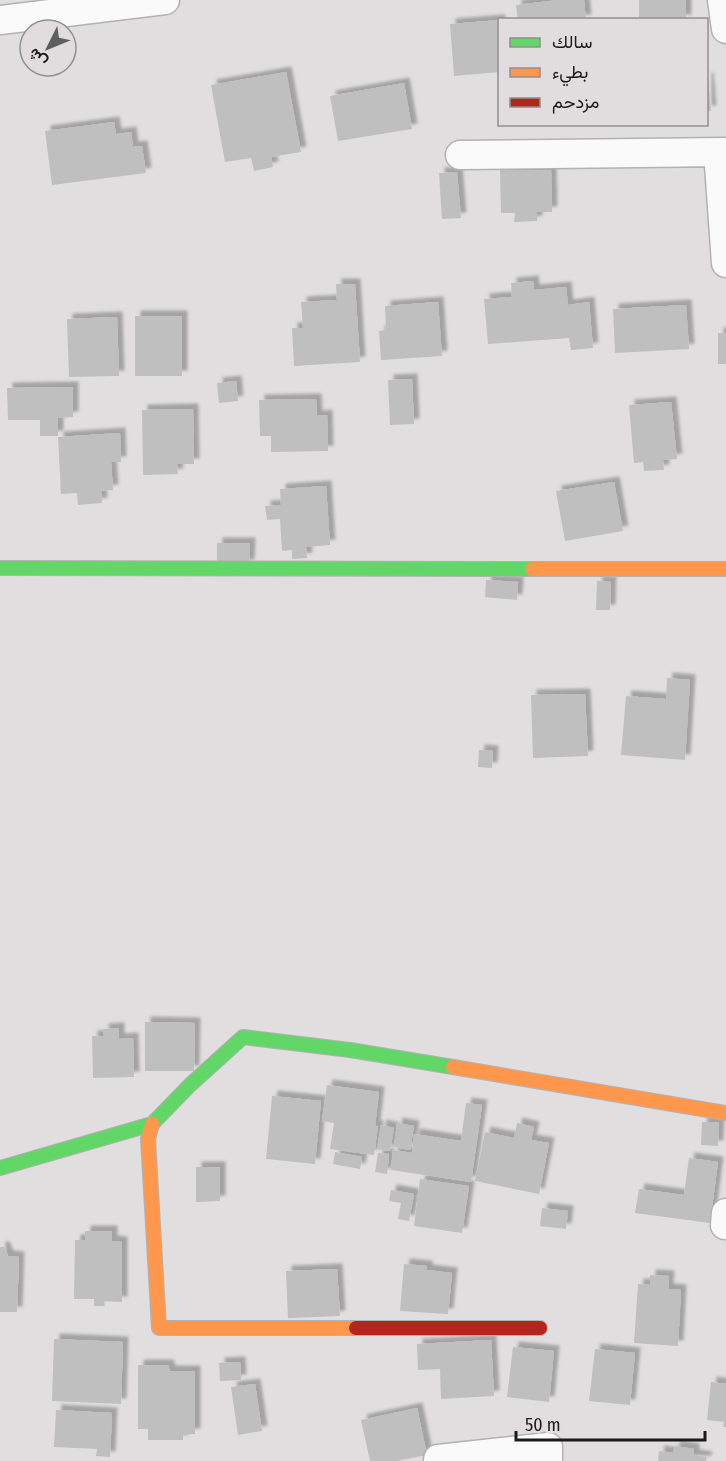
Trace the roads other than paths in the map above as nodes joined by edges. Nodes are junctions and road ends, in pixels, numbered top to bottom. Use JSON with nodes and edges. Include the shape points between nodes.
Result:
{"nodes":[{"id":1,"x":165,"y":0,"type":"edge"},
{"id":2,"x":722,"y":0,"type":"edge"},
{"id":3,"x":0,"y":20,"type":"edge"},
{"id":4,"x":726,"y":29,"type":"edge"},
{"id":5,"x":726,"y":152,"type":"edge"},
{"id":6,"x":460,"y":155,"type":"dead end"},
{"id":7,"x":726,"y":157,"type":"edge"},
{"id":8,"x":726,"y":263,"type":"edge"},
{"id":9,"x":0,"y":568,"type":"edge"},
{"id":10,"x":726,"y":569,"type":"edge"},
{"id":11,"x":726,"y":1113,"type":"edge"},
{"id":12,"x":152,"y":1124,"type":"junction"},
{"id":13,"x":0,"y":1168,"type":"edge"},
{"id":14,"x":540,"y":1328,"type":"dead end"},
{"id":15,"x":438,"y":1459,"type":"dead end"},
{"id":16,"x":548,"y":1461,"type":"edge"}],
"edges":[{"from":1,"to":3,"type":"street"},
{"from":2,"to":4,"type":"street"},
{"from":5,"to":6,"type":"street"},
{"from":7,"to":8,"type":"street","via":[[719,165]]},
{"from":9,"to":10,"type":"street"},
{"from":11,"to":12,"type":"street","via":[[350,1050],[243,1037]]},
{"from":12,"to":13,"type":"street"},
{"from":12,"to":14,"type":"street","via":[[148,1139],[159,1328]]},
{"from":15,"to":16,"type":"street","via":[[548,1447]]}]}
